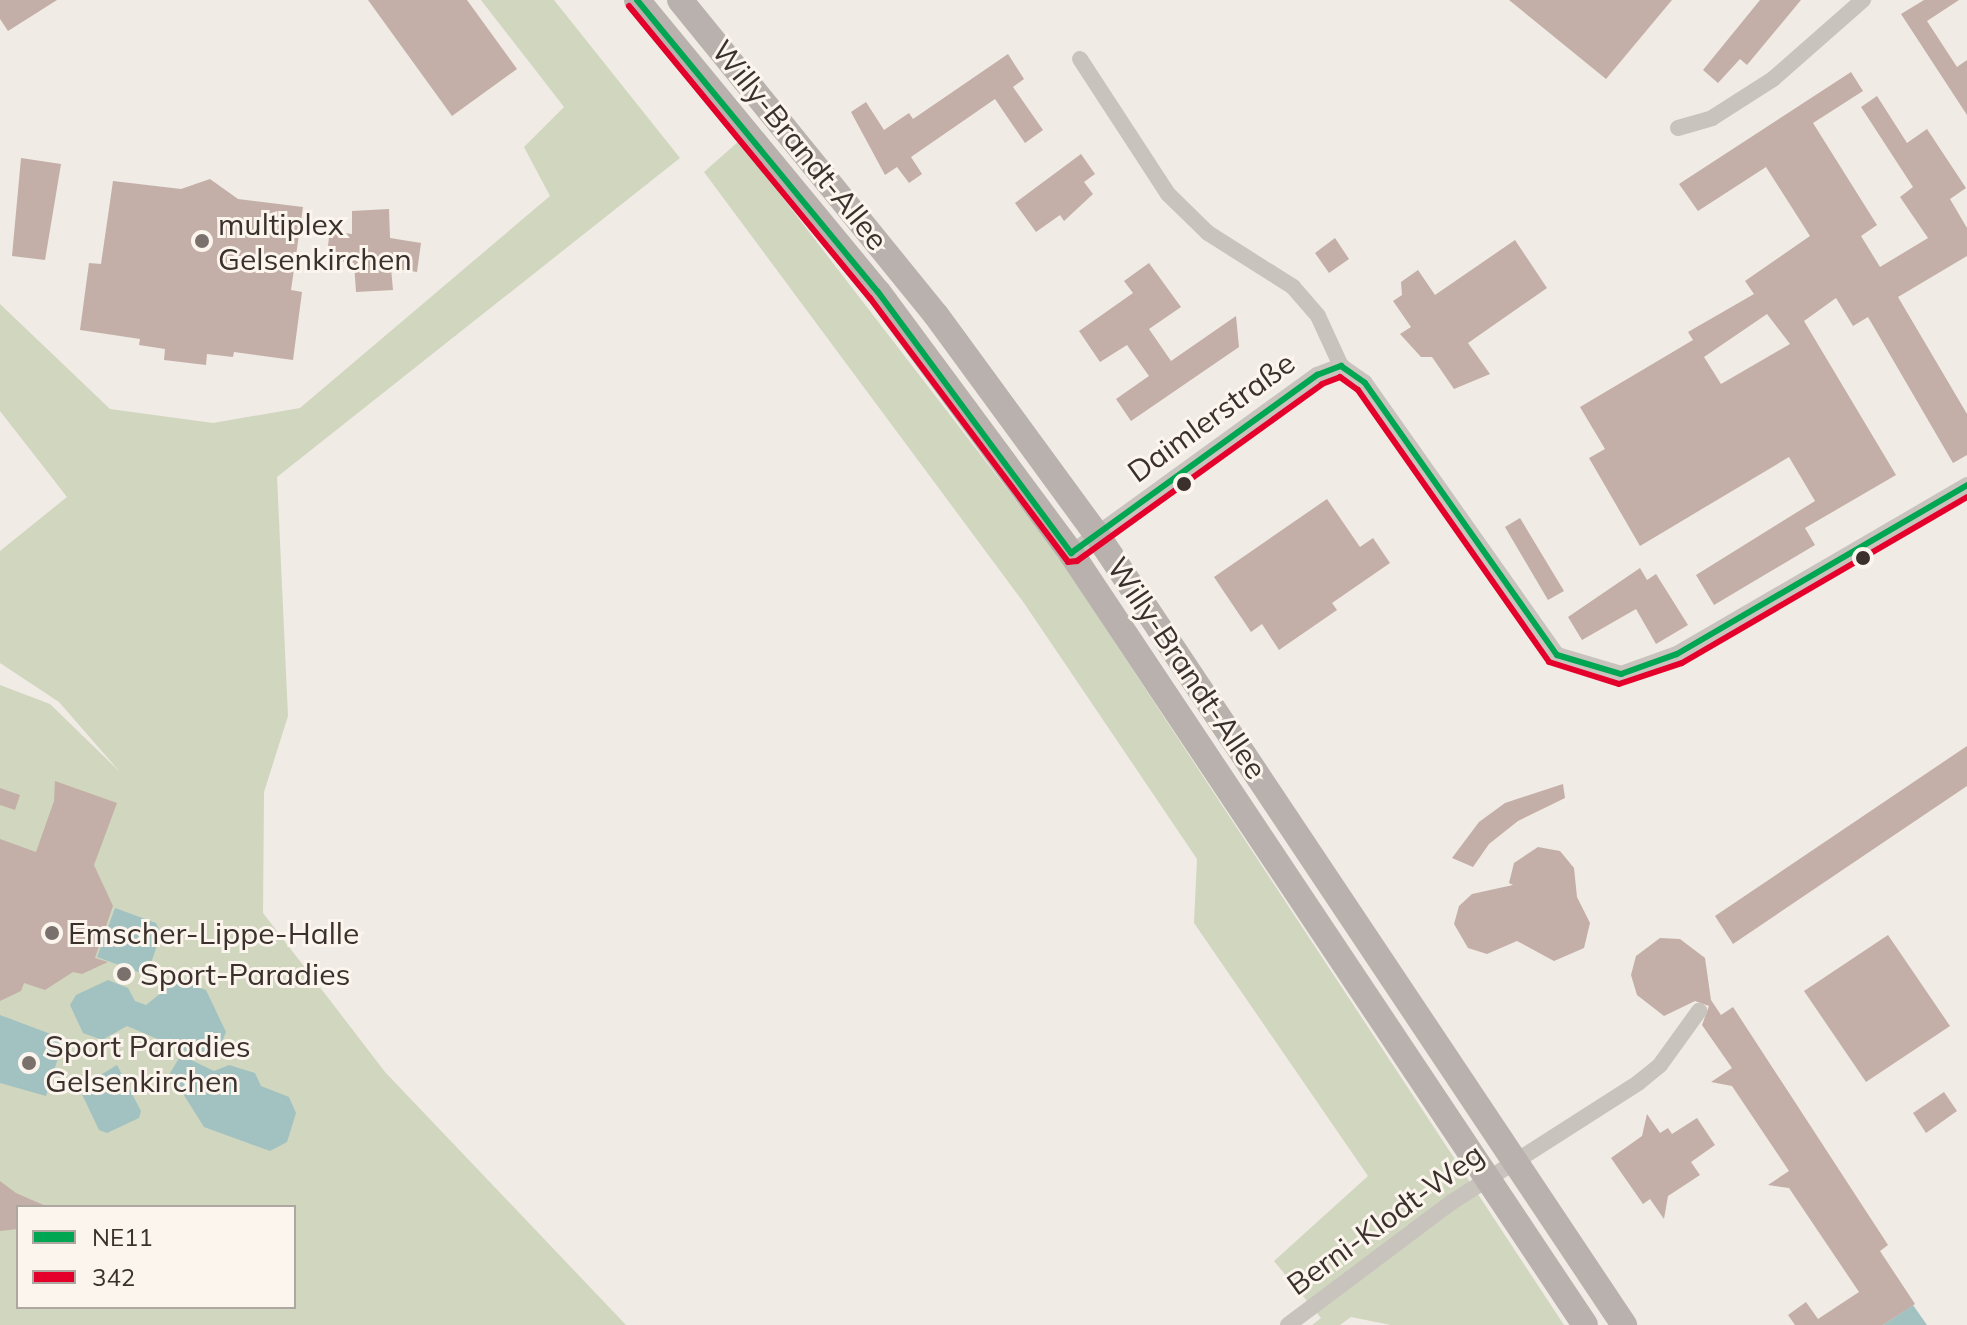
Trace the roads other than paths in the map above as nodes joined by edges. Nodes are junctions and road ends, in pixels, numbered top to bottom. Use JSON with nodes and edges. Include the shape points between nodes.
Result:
{"nodes":[{"id":1,"x":637,"y":0,"type":"edge"},
{"id":2,"x":680,"y":0,"type":"edge"},
{"id":3,"x":1863,"y":0,"type":"edge"},
{"id":4,"x":1080,"y":59,"type":"dead end"},
{"id":5,"x":1678,"y":128,"type":"dead end"},
{"id":6,"x":1341,"y":366,"type":"junction"},
{"id":7,"x":1967,"y":485,"type":"edge"},
{"id":8,"x":1097,"y":535,"type":"junction"},
{"id":9,"x":1071,"y":553,"type":"junction"},
{"id":10,"x":1699,"y":1011,"type":"dead end"},
{"id":11,"x":1515,"y":1159,"type":"junction"},
{"id":12,"x":1488,"y":1178,"type":"junction"},
{"id":13,"x":1288,"y":1325,"type":"edge"},
{"id":14,"x":1585,"y":1325,"type":"edge"},
{"id":15,"x":1624,"y":1325,"type":"edge"}],
"edges":[{"from":1,"to":9,"type":"main road","name":"Willy-Brandt-Allee","via":[[878,292]]},
{"from":2,"to":8,"type":"main road","name":"Willy-Brandt-Allee","via":[[936,315]]},
{"from":3,"to":5,"type":"street","via":[[1773,79],[1712,118]]},
{"from":4,"to":6,"type":"street","via":[[1168,194],[1208,233],[1293,287],[1318,316]]},
{"from":6,"to":7,"type":"street","name":"Daimlerstraße","via":[[1365,383],[1557,655],[1621,674],[1677,654]]},
{"from":6,"to":8,"type":"street","name":"Daimlerstraße","via":[[1317,375]]},
{"from":8,"to":9,"type":"street","name":"Daimlerstraße"},
{"from":8,"to":11,"type":"main road","name":"Willy-Brandt-Allee"},
{"from":9,"to":12,"type":"main road","name":"Willy-Brandt-Allee"},
{"from":10,"to":11,"type":"street","name":"Berni-Klodt-Weg","via":[[1660,1065],[1638,1083]]},
{"from":11,"to":12,"type":"street","name":"Berni-Klodt-Weg"},
{"from":11,"to":15,"type":"main road","name":"Willy-Brandt-Allee"},
{"from":12,"to":13,"type":"street","name":"Berni-Klodt-Weg"},
{"from":12,"to":14,"type":"main road","name":"Willy-Brandt-Allee"}]}
